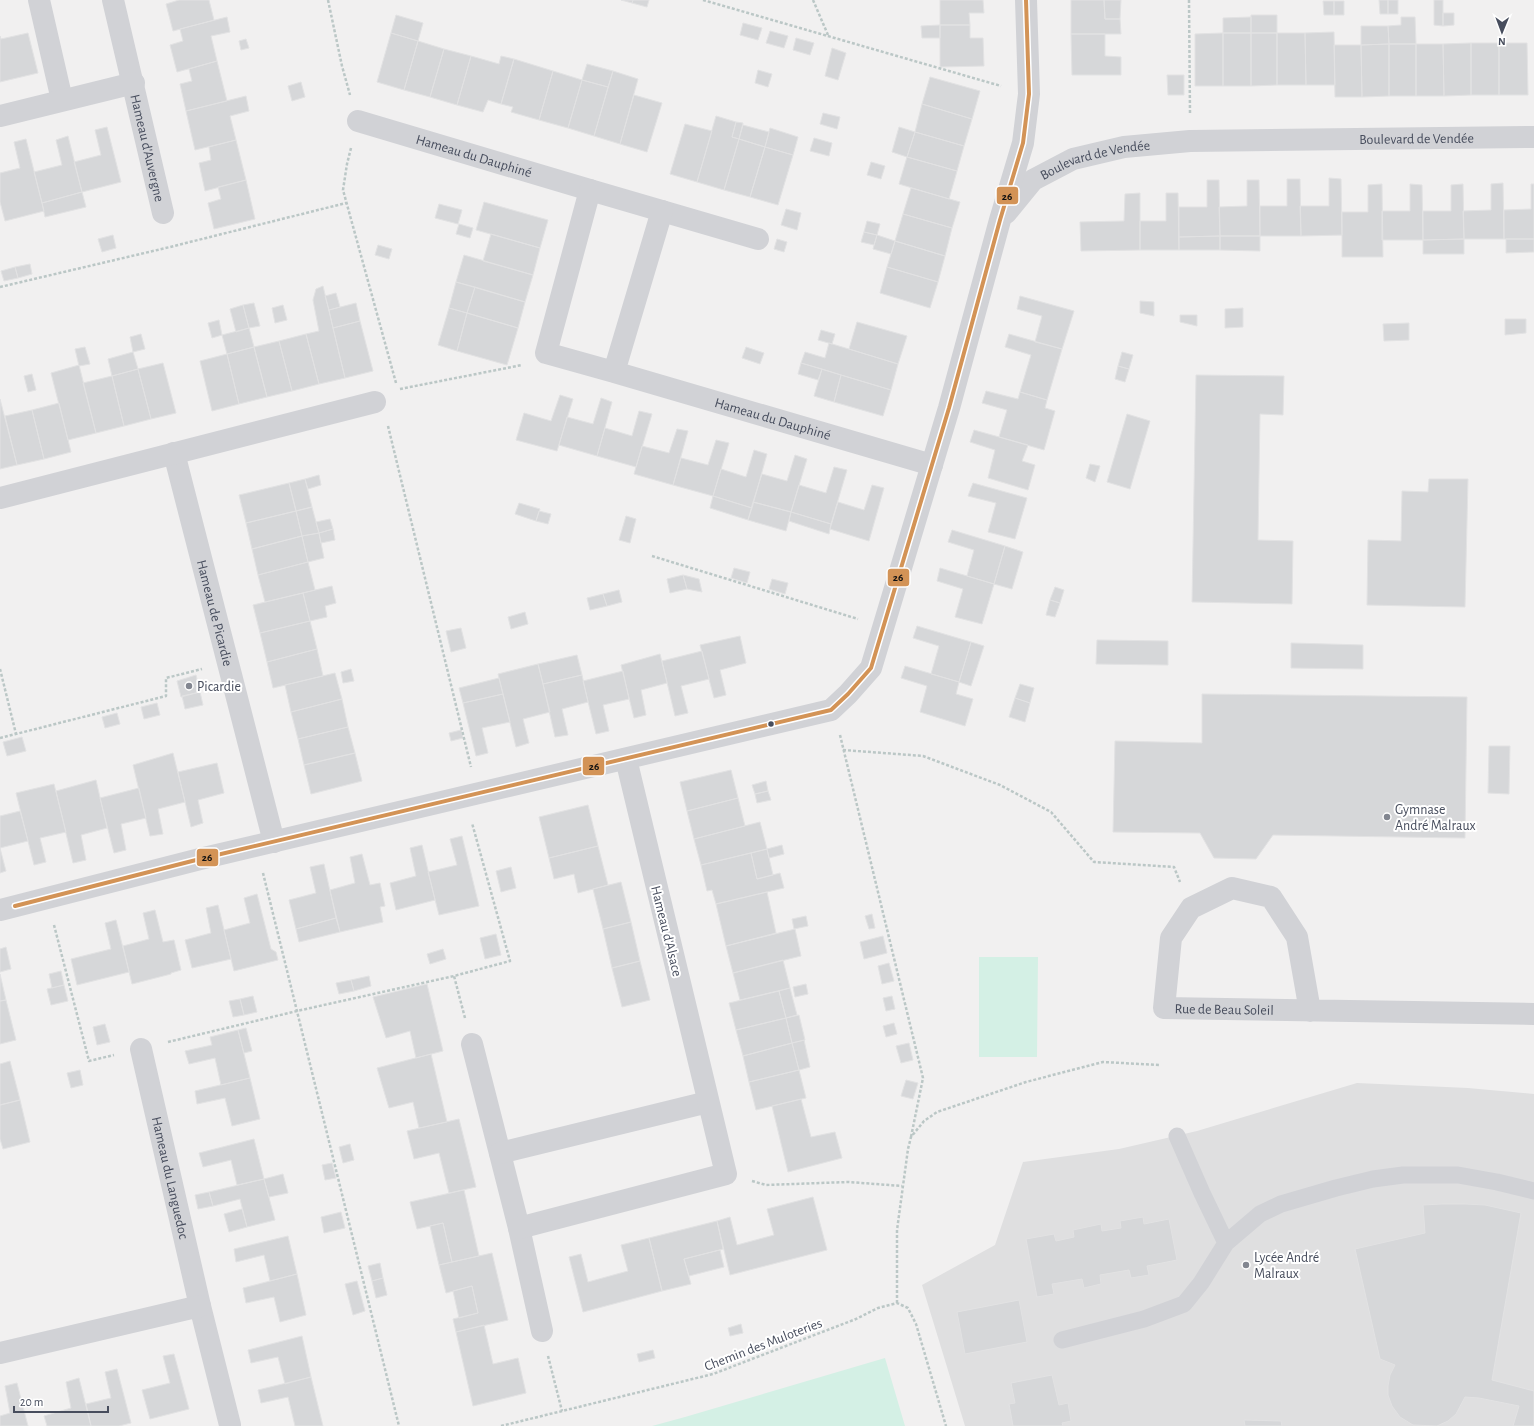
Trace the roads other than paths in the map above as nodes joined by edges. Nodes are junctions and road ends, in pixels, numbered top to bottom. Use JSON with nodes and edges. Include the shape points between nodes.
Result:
{"nodes":[{"id":1,"x":39,"y":0,"type":"edge"},
{"id":2,"x":113,"y":0,"type":"edge"},
{"id":3,"x":1026,"y":0,"type":"edge"},
{"id":4,"x":134,"y":84,"type":"junction"},
{"id":5,"x":62,"y":100,"type":"junction"},
{"id":6,"x":0,"y":116,"type":"edge"},
{"id":7,"x":358,"y":121,"type":"road end"},
{"id":8,"x":1534,"y":138,"type":"edge"},
{"id":9,"x":590,"y":190,"type":"junction"},
{"id":10,"x":662,"y":211,"type":"junction"},
{"id":11,"x":163,"y":213,"type":"dead end"},
{"id":12,"x":1000,"y":220,"type":"junction"},
{"id":13,"x":758,"y":239,"type":"dead end"},
{"id":14,"x":614,"y":372,"type":"junction"},
{"id":15,"x":375,"y":402,"type":"road end"},
{"id":16,"x":174,"y":454,"type":"junction"},
{"id":17,"x":932,"y":465,"type":"junction"},
{"id":18,"x":0,"y":498,"type":"edge"},
{"id":19,"x":626,"y":759,"type":"junction"},
{"id":20,"x":265,"y":844,"type":"junction"},
{"id":21,"x":5,"y":906,"type":"edge"},
{"id":22,"x":1310,"y":1011,"type":"junction"},
{"id":23,"x":1534,"y":1014,"type":"edge"},
{"id":24,"x":472,"y":1044,"type":"road end"},
{"id":25,"x":141,"y":1049,"type":"road end"},
{"id":26,"x":708,"y":1102,"type":"junction"},
{"id":27,"x":1178,"y":1136,"type":"dead end"},
{"id":28,"x":500,"y":1153,"type":"junction"},
{"id":29,"x":1534,"y":1191,"type":"edge"},
{"id":30,"x":519,"y":1228,"type":"junction"},
{"id":31,"x":1226,"y":1243,"type":"junction"},
{"id":32,"x":200,"y":1306,"type":"junction"},
{"id":33,"x":542,"y":1331,"type":"road end"},
{"id":34,"x":1062,"y":1340,"type":"dead end"},
{"id":35,"x":0,"y":1353,"type":"edge"},
{"id":36,"x":230,"y":1425,"type":"dead end"}],
"edges":[{"from":1,"to":5,"type":"street"},
{"from":2,"to":4,"type":"street","name":"Hameau d'Auvergne"},
{"from":3,"to":12,"type":"street","via":[[1029,94],[1023,142]]},
{"from":4,"to":5,"type":"street","name":"Hameau d'Auvergne"},
{"from":4,"to":11,"type":"street","name":"Hameau d'Auvergne"},
{"from":5,"to":6,"type":"street","name":"Hameau d'Auvergne"},
{"from":7,"to":9,"type":"street","name":"Hameau du Dauphiné"},
{"from":8,"to":12,"type":"street","name":"Boulevard de Vendée","via":[[1190,141],[1124,147],[1073,159],[1033,180]]},
{"from":9,"to":10,"type":"street","name":"Hameau du Dauphiné"},
{"from":9,"to":14,"type":"street","name":"Hameau du Dauphiné","via":[[546,354]]},
{"from":10,"to":13,"type":"street","name":"Hameau du Dauphiné"},
{"from":10,"to":14,"type":"street"},
{"from":12,"to":17,"type":"street","name":"Boulevard de Vendée"},
{"from":14,"to":17,"type":"street","name":"Hameau du Dauphiné"},
{"from":15,"to":16,"type":"street"},
{"from":16,"to":18,"type":"street"},
{"from":16,"to":20,"type":"street","name":"Hameau de Picardie","via":[[228,663]]},
{"from":17,"to":19,"type":"street","name":"Boulevard de Vendée","via":[[871,668],[848,694],[831,710]]},
{"from":19,"to":20,"type":"street","name":"Boulevard de Vendée"},
{"from":19,"to":26,"type":"street","name":"Hameau d'Alsace"},
{"from":20,"to":21,"type":"street","name":"Boulevard de Vendée"},
{"from":22,"to":22,"type":"street","name":"Rue de Beau Soleil","via":[[1164,1008],[1171,938],[1191,908],[1232,888],[1271,898],[1297,937]]},
{"from":22,"to":23,"type":"street","name":"Rue de Beau Soleil"},
{"from":24,"to":28,"type":"street"},
{"from":25,"to":32,"type":"street","name":"Hameau du Languedoc"},
{"from":26,"to":28,"type":"street"},
{"from":26,"to":30,"type":"street","name":"Hameau d'Alsace","via":[[726,1174]]},
{"from":27,"to":31,"type":"lane"},
{"from":28,"to":30,"type":"street"},
{"from":29,"to":31,"type":"lane","via":[[1458,1175],[1403,1175],[1373,1179],[1281,1204],[1260,1214]]},
{"from":30,"to":33,"type":"street"},
{"from":31,"to":34,"type":"lane","via":[[1201,1283],[1184,1304],[1144,1318]]},
{"from":32,"to":35,"type":"street"},
{"from":32,"to":36,"type":"street","name":"Hameau du Languedoc"}]}
